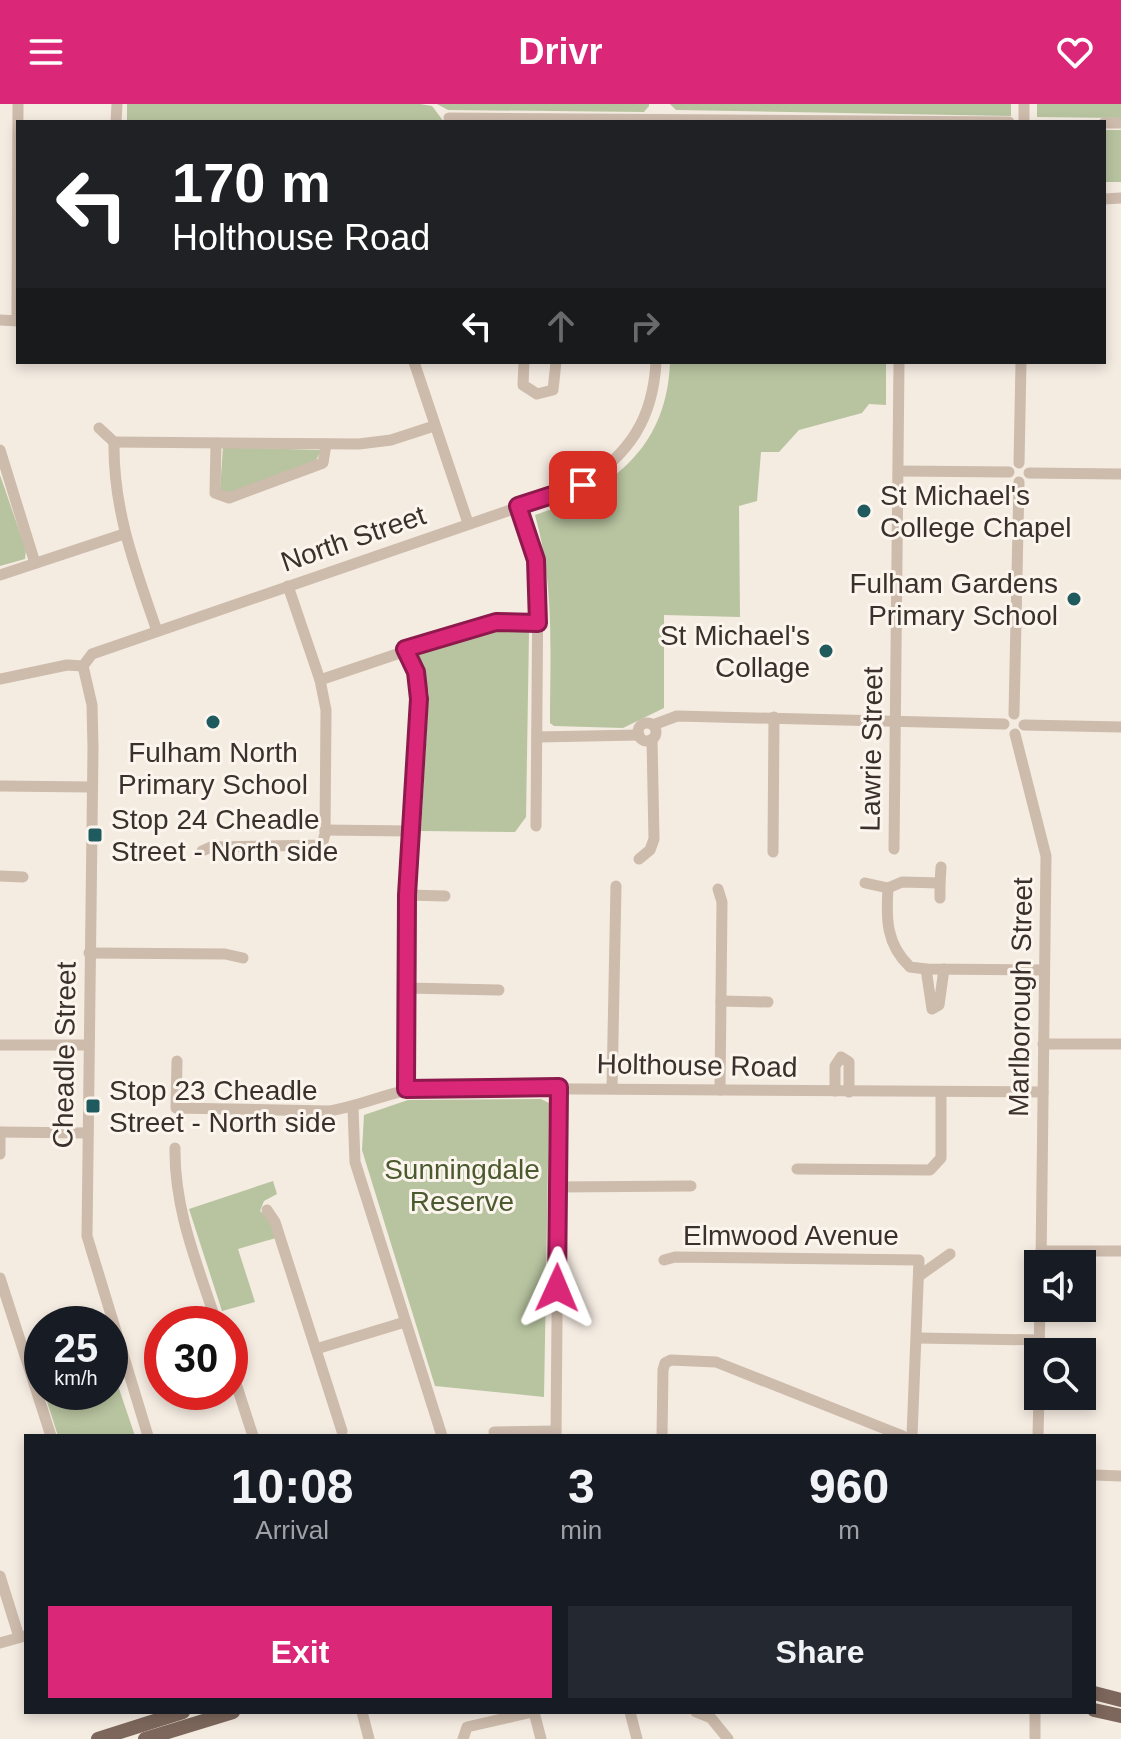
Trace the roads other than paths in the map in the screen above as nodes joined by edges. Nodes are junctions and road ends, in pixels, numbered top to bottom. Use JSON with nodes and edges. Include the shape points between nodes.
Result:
{"nodes":[{"id":1,"x":660,"y":104,"type":"edge"},
{"id":2,"x":449,"y":118,"type":"dead end"},
{"id":3,"x":660,"y":120,"type":"edge"},
{"id":4,"x":415,"y":364,"type":"edge"},
{"id":5,"x":524,"y":364,"type":"edge"},
{"id":6,"x":556,"y":364,"type":"edge"},
{"id":7,"x":656,"y":364,"type":"edge"},
{"id":8,"x":899,"y":364,"type":"edge"},
{"id":9,"x":1021,"y":364,"type":"edge"},
{"id":10,"x":434,"y":426,"type":"junction"},
{"id":11,"x":99,"y":428,"type":"dead end"},
{"id":12,"x":114,"y":442,"type":"junction"},
{"id":13,"x":216,"y":443,"type":"junction"},
{"id":14,"x":326,"y":444,"type":"junction"},
{"id":15,"x":0,"y":450,"type":"edge"},
{"id":16,"x":1019,"y":463,"type":"junction"},
{"id":17,"x":899,"y":471,"type":"junction"},
{"id":18,"x":1009,"y":472,"type":"junction"},
{"id":19,"x":1029,"y":473,"type":"junction"},
{"id":20,"x":1121,"y":474,"type":"edge"},
{"id":21,"x":1019,"y":482,"type":"junction"},
{"id":22,"x":518,"y":506,"type":"junction"},
{"id":23,"x":468,"y":523,"type":"junction"},
{"id":24,"x":124,"y":534,"type":"junction"},
{"id":25,"x":35,"y":563,"type":"junction"},
{"id":26,"x":0,"y":575,"type":"edge"},
{"id":27,"x":288,"y":586,"type":"junction"},
{"id":28,"x":538,"y":623,"type":"junction"},
{"id":29,"x":157,"y":631,"type":"junction"},
{"id":30,"x":405,"y":649,"type":"junction"},
{"id":31,"x":83,"y":666,"type":"junction"},
{"id":32,"x":0,"y":679,"type":"edge"},
{"id":33,"x":320,"y":680,"type":"junction"},
{"id":34,"x":1014,"y":714,"type":"junction"},
{"id":35,"x":774,"y":717,"type":"junction"},
{"id":36,"x":896,"y":720,"type":"junction"},
{"id":37,"x":1004,"y":724,"type":"junction"},
{"id":38,"x":653,"y":725,"type":"junction"},
{"id":39,"x":1024,"y":725,"type":"junction"},
{"id":40,"x":1121,"y":727,"type":"edge"},
{"id":41,"x":1015,"y":734,"type":"junction"},
{"id":42,"x":639,"y":735,"type":"junction"},
{"id":43,"x":537,"y":737,"type":"junction"},
{"id":44,"x":652,"y":739,"type":"junction"},
{"id":45,"x":0,"y":786,"type":"edge"},
{"id":46,"x":91,"y":787,"type":"junction"},
{"id":47,"x":536,"y":826,"type":"dead end"},
{"id":48,"x":325,"y":830,"type":"junction"},
{"id":49,"x":410,"y":831,"type":"junction"},
{"id":50,"x":894,"y":849,"type":"dead end"},
{"id":51,"x":202,"y":851,"type":"dead end"},
{"id":52,"x":773,"y":852,"type":"dead end"},
{"id":53,"x":639,"y":859,"type":"dead end"},
{"id":54,"x":941,"y":867,"type":"dead end"},
{"id":55,"x":0,"y":876,"type":"edge"},
{"id":56,"x":23,"y":877,"type":"dead end"},
{"id":57,"x":865,"y":883,"type":"dead end"},
{"id":58,"x":940,"y":883,"type":"junction"},
{"id":59,"x":616,"y":886,"type":"dead end"},
{"id":60,"x":888,"y":888,"type":"junction"},
{"id":61,"x":718,"y":889,"type":"dead end"},
{"id":62,"x":407,"y":895,"type":"junction"},
{"id":63,"x":445,"y":896,"type":"dead end"},
{"id":64,"x":940,"y":898,"type":"dead end"},
{"id":65,"x":89,"y":953,"type":"junction"},
{"id":66,"x":243,"y":958,"type":"dead end"},
{"id":67,"x":926,"y":969,"type":"junction"},
{"id":68,"x":944,"y":969,"type":"junction"},
{"id":69,"x":1044,"y":970,"type":"junction"},
{"id":70,"x":407,"y":988,"type":"junction"},
{"id":71,"x":499,"y":990,"type":"dead end"},
{"id":72,"x":721,"y":1001,"type":"junction"},
{"id":73,"x":768,"y":1002,"type":"dead end"},
{"id":74,"x":1043,"y":1044,"type":"junction"},
{"id":75,"x":1121,"y":1044,"type":"edge"},
{"id":76,"x":0,"y":1045,"type":"edge"},
{"id":77,"x":87,"y":1045,"type":"junction"},
{"id":78,"x":177,"y":1061,"type":"dead end"},
{"id":79,"x":559,"y":1087,"type":"junction"},
{"id":80,"x":612,"y":1088,"type":"junction"},
{"id":81,"x":406,"y":1089,"type":"junction"},
{"id":82,"x":720,"y":1090,"type":"junction"},
{"id":83,"x":835,"y":1091,"type":"junction"},
{"id":84,"x":849,"y":1092,"type":"junction"},
{"id":85,"x":1043,"y":1092,"type":"junction"},
{"id":86,"x":941,"y":1093,"type":"junction"},
{"id":87,"x":353,"y":1108,"type":"junction"},
{"id":88,"x":0,"y":1132,"type":"edge"},
{"id":89,"x":87,"y":1133,"type":"junction"},
{"id":90,"x":175,"y":1148,"type":"dead end"},
{"id":91,"x":0,"y":1154,"type":"edge"},
{"id":92,"x":797,"y":1169,"type":"dead end"},
{"id":93,"x":691,"y":1186,"type":"dead end"},
{"id":94,"x":558,"y":1187,"type":"junction"},
{"id":95,"x":267,"y":1210,"type":"dead end"},
{"id":96,"x":1041,"y":1250,"type":"edge"},
{"id":97,"x":1096,"y":1251,"type":"edge"},
{"id":98,"x":1121,"y":1251,"type":"edge"},
{"id":99,"x":950,"y":1254,"type":"dead end"},
{"id":100,"x":664,"y":1260,"type":"dead end"},
{"id":101,"x":919,"y":1276,"type":"junction"},
{"id":102,"x":0,"y":1278,"type":"edge"},
{"id":103,"x":211,"y":1306,"type":"edge"},
{"id":104,"x":405,"y":1322,"type":"junction"},
{"id":105,"x":14,"y":1328,"type":"junction"},
{"id":106,"x":0,"y":1333,"type":"edge"},
{"id":107,"x":918,"y":1338,"type":"junction"},
{"id":108,"x":1024,"y":1345,"type":"edge"},
{"id":109,"x":316,"y":1349,"type":"junction"},
{"id":110,"x":245,"y":1410,"type":"edge"},
{"id":111,"x":1039,"y":1410,"type":"edge"},
{"id":112,"x":342,"y":1431,"type":"dead end"},
{"id":113,"x":494,"y":1432,"type":"dead end"},
{"id":114,"x":556,"y":1433,"type":"edge"},
{"id":115,"x":50,"y":1434,"type":"edge"},
{"id":116,"x":147,"y":1434,"type":"edge"},
{"id":117,"x":252,"y":1434,"type":"edge"},
{"id":118,"x":441,"y":1434,"type":"edge"},
{"id":119,"x":662,"y":1434,"type":"edge"},
{"id":120,"x":898,"y":1434,"type":"edge"},
{"id":121,"x":912,"y":1434,"type":"edge"},
{"id":122,"x":1038,"y":1434,"type":"edge"},
{"id":123,"x":1096,"y":1475,"type":"edge"},
{"id":124,"x":1121,"y":1476,"type":"edge"},
{"id":125,"x":0,"y":1576,"type":"edge"},
{"id":126,"x":23,"y":1636,"type":"edge"},
{"id":127,"x":0,"y":1643,"type":"edge"},
{"id":128,"x":1096,"y":1694,"type":"edge"},
{"id":129,"x":1121,"y":1700,"type":"edge"},
{"id":130,"x":1096,"y":1710,"type":"edge"},
{"id":131,"x":178,"y":1714,"type":"edge"},
{"id":132,"x":226,"y":1714,"type":"edge"},
{"id":133,"x":363,"y":1714,"type":"edge"},
{"id":134,"x":520,"y":1714,"type":"edge"},
{"id":135,"x":534,"y":1714,"type":"edge"},
{"id":136,"x":631,"y":1714,"type":"edge"},
{"id":137,"x":701,"y":1714,"type":"edge"},
{"id":138,"x":1035,"y":1714,"type":"edge"},
{"id":139,"x":1121,"y":1716,"type":"edge"},
{"id":140,"x":131,"y":1734,"type":"edge"},
{"id":141,"x":464,"y":1735,"type":"edge"},
{"id":142,"x":98,"y":1739,"type":"edge"},
{"id":143,"x":145,"y":1739,"type":"edge"},
{"id":144,"x":369,"y":1739,"type":"edge"},
{"id":145,"x":541,"y":1739,"type":"edge"},
{"id":146,"x":637,"y":1739,"type":"edge"},
{"id":147,"x":728,"y":1739,"type":"edge"},
{"id":148,"x":1035,"y":1739,"type":"edge"}],
"edges":[{"from":1,"to":3,"type":"street"},
{"from":2,"to":3,"type":"street"},
{"from":4,"to":10,"type":"street"},
{"from":5,"to":6,"type":"street","via":[[523,385],[537,394],[553,390]]},
{"from":7,"to":22,"type":"street","name":"North Street","via":[[645,416],[622,454],[583,485]]},
{"from":8,"to":17,"type":"street","name":"Lawrie Street"},
{"from":9,"to":16,"type":"street"},
{"from":10,"to":14,"type":"street","via":[[391,440]]},
{"from":10,"to":23,"type":"street"},
{"from":11,"to":12,"type":"street"},
{"from":12,"to":13,"type":"street"},
{"from":12,"to":24,"type":"street","via":[[113,484]]},
{"from":13,"to":14,"type":"street"},
{"from":13,"to":14,"type":"street","via":[[215,493],[229,498],[323,463]]},
{"from":15,"to":25,"type":"street"},
{"from":16,"to":18,"type":"street"},
{"from":16,"to":19,"type":"street"},
{"from":17,"to":18,"type":"street"},
{"from":17,"to":36,"type":"street","name":"Lawrie Street"},
{"from":18,"to":21,"type":"street"},
{"from":19,"to":20,"type":"street"},
{"from":19,"to":21,"type":"street"},
{"from":21,"to":34,"type":"street"},
{"from":22,"to":23,"type":"street","name":"North Street"},
{"from":22,"to":28,"type":"street","via":[[536,560]]},
{"from":23,"to":27,"type":"street","name":"North Street"},
{"from":24,"to":25,"type":"street"},
{"from":24,"to":29,"type":"street"},
{"from":25,"to":26,"type":"street"},
{"from":27,"to":29,"type":"street","name":"North Street"},
{"from":27,"to":33,"type":"street"},
{"from":28,"to":30,"type":"street","via":[[496,622]]},
{"from":28,"to":43,"type":"street"},
{"from":29,"to":31,"type":"street","name":"North Street","via":[[92,654]]},
{"from":30,"to":33,"type":"street"},
{"from":30,"to":49,"type":"street","via":[[416,672],[419,699]]},
{"from":31,"to":32,"type":"street","name":"North Street"},
{"from":31,"to":46,"type":"street","name":"Cheadle Street","via":[[92,705]]},
{"from":33,"to":48,"type":"street","via":[[326,710]]},
{"from":34,"to":37,"type":"street"},
{"from":34,"to":39,"type":"street"},
{"from":35,"to":36,"type":"street"},
{"from":35,"to":38,"type":"street","via":[[668,716]]},
{"from":35,"to":52,"type":"street"},
{"from":36,"to":37,"type":"street"},
{"from":36,"to":50,"type":"street","name":"Lawrie Street"},
{"from":37,"to":41,"type":"street"},
{"from":38,"to":42,"type":"street","via":[[643,724]]},
{"from":38,"to":44,"type":"street"},
{"from":39,"to":40,"type":"street"},
{"from":39,"to":41,"type":"street"},
{"from":41,"to":69,"type":"street","name":"Marlborough Street","via":[[1046,856]]},
{"from":42,"to":43,"type":"street"},
{"from":42,"to":44,"type":"street"},
{"from":43,"to":47,"type":"street"},
{"from":44,"to":53,"type":"street","via":[[654,839]]},
{"from":45,"to":46,"type":"street"},
{"from":46,"to":65,"type":"street","name":"Cheadle Street"},
{"from":48,"to":49,"type":"street"},
{"from":48,"to":51,"type":"street","via":[[322,845]]},
{"from":49,"to":62,"type":"street"},
{"from":54,"to":58,"type":"street"},
{"from":55,"to":56,"type":"street"},
{"from":57,"to":60,"type":"street"},
{"from":58,"to":60,"type":"street","via":[[902,882]]},
{"from":58,"to":64,"type":"street"},
{"from":59,"to":80,"type":"street"},
{"from":60,"to":67,"type":"street","via":[[887,932],[910,967]]},
{"from":61,"to":72,"type":"street"},
{"from":62,"to":63,"type":"street"},
{"from":62,"to":70,"type":"street"},
{"from":65,"to":66,"type":"street"},
{"from":65,"to":77,"type":"street","name":"Cheadle Street"},
{"from":67,"to":68,"type":"street"},
{"from":67,"to":68,"type":"street","via":[[932,1009],[939,1005]]},
{"from":68,"to":69,"type":"street"},
{"from":69,"to":74,"type":"street","name":"Marlborough Street"},
{"from":70,"to":71,"type":"street"},
{"from":70,"to":81,"type":"street"},
{"from":72,"to":73,"type":"street"},
{"from":72,"to":82,"type":"street"},
{"from":74,"to":75,"type":"street"},
{"from":74,"to":85,"type":"street","name":"Marlborough Street"},
{"from":76,"to":77,"type":"street"},
{"from":77,"to":89,"type":"street","name":"Cheadle Street"},
{"from":78,"to":87,"type":"street","name":"Holthouse Road","via":[[176,1108]]},
{"from":79,"to":80,"type":"street","name":"Holthouse Road"},
{"from":79,"to":81,"type":"street","name":"Holthouse Road"},
{"from":79,"to":94,"type":"street"},
{"from":80,"to":82,"type":"street","name":"Holthouse Road"},
{"from":81,"to":87,"type":"street","name":"Holthouse Road"},
{"from":82,"to":83,"type":"street","name":"Holthouse Road"},
{"from":83,"to":84,"type":"street","name":"Holthouse Road"},
{"from":83,"to":84,"type":"street","name":"Holthouse Road","via":[[835,1066],[841,1057],[849,1062]]},
{"from":84,"to":86,"type":"street","name":"Holthouse Road"},
{"from":85,"to":86,"type":"street","name":"Holthouse Road"},
{"from":85,"to":96,"type":"street","name":"Marlborough Street"},
{"from":86,"to":92,"type":"street","via":[[941,1158],[930,1170]]},
{"from":87,"to":104,"type":"street","via":[[355,1162]]},
{"from":88,"to":89,"type":"street"},
{"from":88,"to":91,"type":"street"},
{"from":89,"to":116,"type":"street","name":"Cheadle Street","via":[[89,1250]]},
{"from":90,"to":103,"type":"street","via":[[179,1209]]},
{"from":93,"to":94,"type":"street"},
{"from":94,"to":114,"type":"street"},
{"from":95,"to":109,"type":"street"},
{"from":97,"to":98,"type":"street"},
{"from":99,"to":101,"type":"street"},
{"from":100,"to":101,"type":"street","name":"Elmwood Avenue","via":[[919,1260]]},
{"from":101,"to":107,"type":"street"},
{"from":102,"to":105,"type":"street"},
{"from":104,"to":109,"type":"street"},
{"from":104,"to":118,"type":"street"},
{"from":105,"to":106,"type":"street"},
{"from":105,"to":115,"type":"street"},
{"from":107,"to":108,"type":"street"},
{"from":107,"to":121,"type":"street"},
{"from":109,"to":112,"type":"street"},
{"from":110,"to":117,"type":"street"},
{"from":111,"to":122,"type":"street"},
{"from":113,"to":114,"type":"street"},
{"from":119,"to":120,"type":"street","via":[[663,1370],[671,1360],[716,1362]]},
{"from":123,"to":124,"type":"street"},
{"from":125,"to":126,"type":"street"},
{"from":126,"to":127,"type":"street"},
{"from":128,"to":129,"type":"main road"},
{"from":130,"to":139,"type":"main road"},
{"from":131,"to":140,"type":"main road"},
{"from":132,"to":143,"type":"main road"},
{"from":133,"to":144,"type":"street"},
{"from":134,"to":141,"type":"street","via":[[500,1717]]},
{"from":135,"to":145,"type":"street"},
{"from":136,"to":146,"type":"street"},
{"from":137,"to":147,"type":"street"},
{"from":138,"to":148,"type":"street"},
{"from":140,"to":142,"type":"main road"}]}
